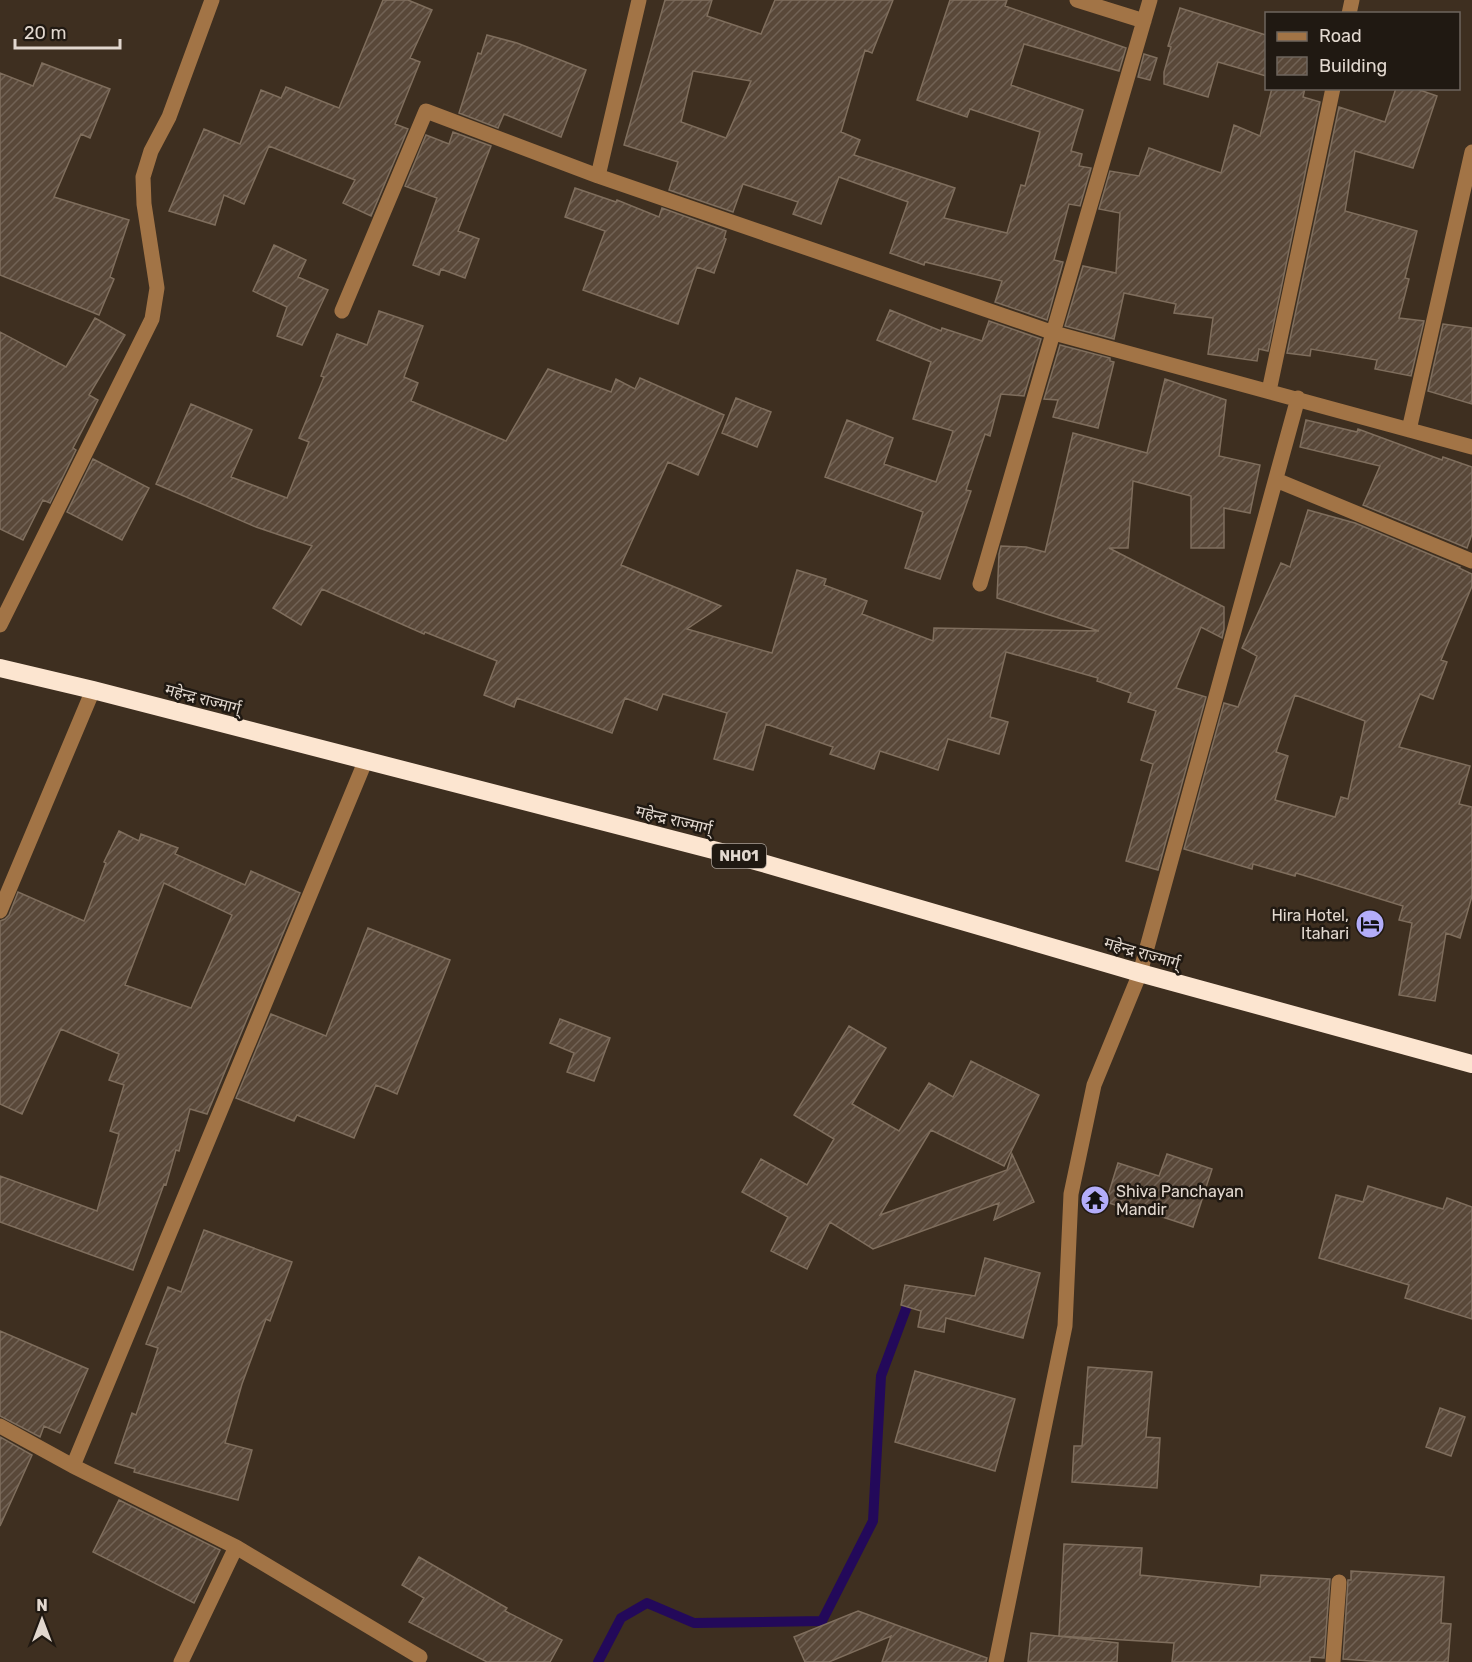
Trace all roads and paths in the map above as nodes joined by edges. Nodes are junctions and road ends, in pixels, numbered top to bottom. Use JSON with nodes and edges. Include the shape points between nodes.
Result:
{"nodes":[{"id":1,"x":212,"y":0,"type":"edge"},
{"id":2,"x":639,"y":0,"type":"edge"},
{"id":3,"x":1077,"y":0,"type":"edge"},
{"id":4,"x":1150,"y":0,"type":"edge"},
{"id":5,"x":1144,"y":21,"type":"junction"},
{"id":6,"x":1333,"y":90,"type":"edge"},
{"id":7,"x":1472,"y":152,"type":"edge"},
{"id":8,"x":598,"y":176,"type":"junction"},
{"id":9,"x":342,"y":311,"type":"dead end"},
{"id":10,"x":1054,"y":333,"type":"junction"},
{"id":11,"x":1269,"y":391,"type":"junction"},
{"id":12,"x":1298,"y":398,"type":"junction"},
{"id":13,"x":1409,"y":430,"type":"junction"},
{"id":14,"x":1472,"y":447,"type":"edge"},
{"id":15,"x":1276,"y":480,"type":"junction"},
{"id":16,"x":1472,"y":561,"type":"edge"},
{"id":17,"x":980,"y":584,"type":"dead end"},
{"id":18,"x":0,"y":625,"type":"edge"},
{"id":19,"x":0,"y":668,"type":"edge"},
{"id":20,"x":93,"y":690,"type":"junction"},
{"id":21,"x":365,"y":762,"type":"junction"},
{"id":22,"x":0,"y":911,"type":"edge"},
{"id":23,"x":1140,"y":973,"type":"junction"},
{"id":24,"x":1472,"y":1064,"type":"edge"},
{"id":25,"x":0,"y":1426,"type":"edge"},
{"id":26,"x":73,"y":1466,"type":"junction"},
{"id":27,"x":236,"y":1547,"type":"junction"},
{"id":28,"x":1339,"y":1582,"type":"dead end"},
{"id":29,"x":420,"y":1657,"type":"dead end"},
{"id":30,"x":182,"y":1660,"type":"edge"},
{"id":31,"x":996,"y":1662,"type":"edge"},
{"id":32,"x":1333,"y":1662,"type":"edge"}],
"edges":[{"from":1,"to":18,"type":"street","via":[[143,177],[157,288],[152,320]]},
{"from":2,"to":8,"type":"street"},
{"from":3,"to":5,"type":"street"},
{"from":4,"to":5,"type":"street"},
{"from":5,"to":10,"type":"street"},
{"from":6,"to":11,"type":"street"},
{"from":7,"to":13,"type":"street"},
{"from":8,"to":9,"type":"street","via":[[426,111]]},
{"from":8,"to":10,"type":"street"},
{"from":10,"to":11,"type":"street"},
{"from":10,"to":17,"type":"street"},
{"from":11,"to":12,"type":"street"},
{"from":12,"to":13,"type":"street"},
{"from":12,"to":15,"type":"street"},
{"from":13,"to":14,"type":"street"},
{"from":15,"to":16,"type":"street"},
{"from":15,"to":23,"type":"street"},
{"from":19,"to":20,"type":"highway","name":"महेन्द्र राज्मार्ग्","number":"NH01"},
{"from":20,"to":21,"type":"highway","name":"महेन्द्र राज्मार्ग्","number":"NH01"},
{"from":20,"to":22,"type":"street"},
{"from":21,"to":23,"type":"highway","name":"महेन्द्र राज्मार्ग्","number":"NH01","via":[[752,860]]},
{"from":21,"to":26,"type":"street"},
{"from":23,"to":24,"type":"highway","name":"महेन्द्र राज्मार्ग्","number":"NH01"},
{"from":23,"to":31,"type":"street","via":[[1094,1085],[1073,1183],[1065,1326]]},
{"from":25,"to":26,"type":"street"},
{"from":26,"to":27,"type":"street"},
{"from":27,"to":29,"type":"street"},
{"from":27,"to":30,"type":"street"},
{"from":28,"to":32,"type":"street"}]}
